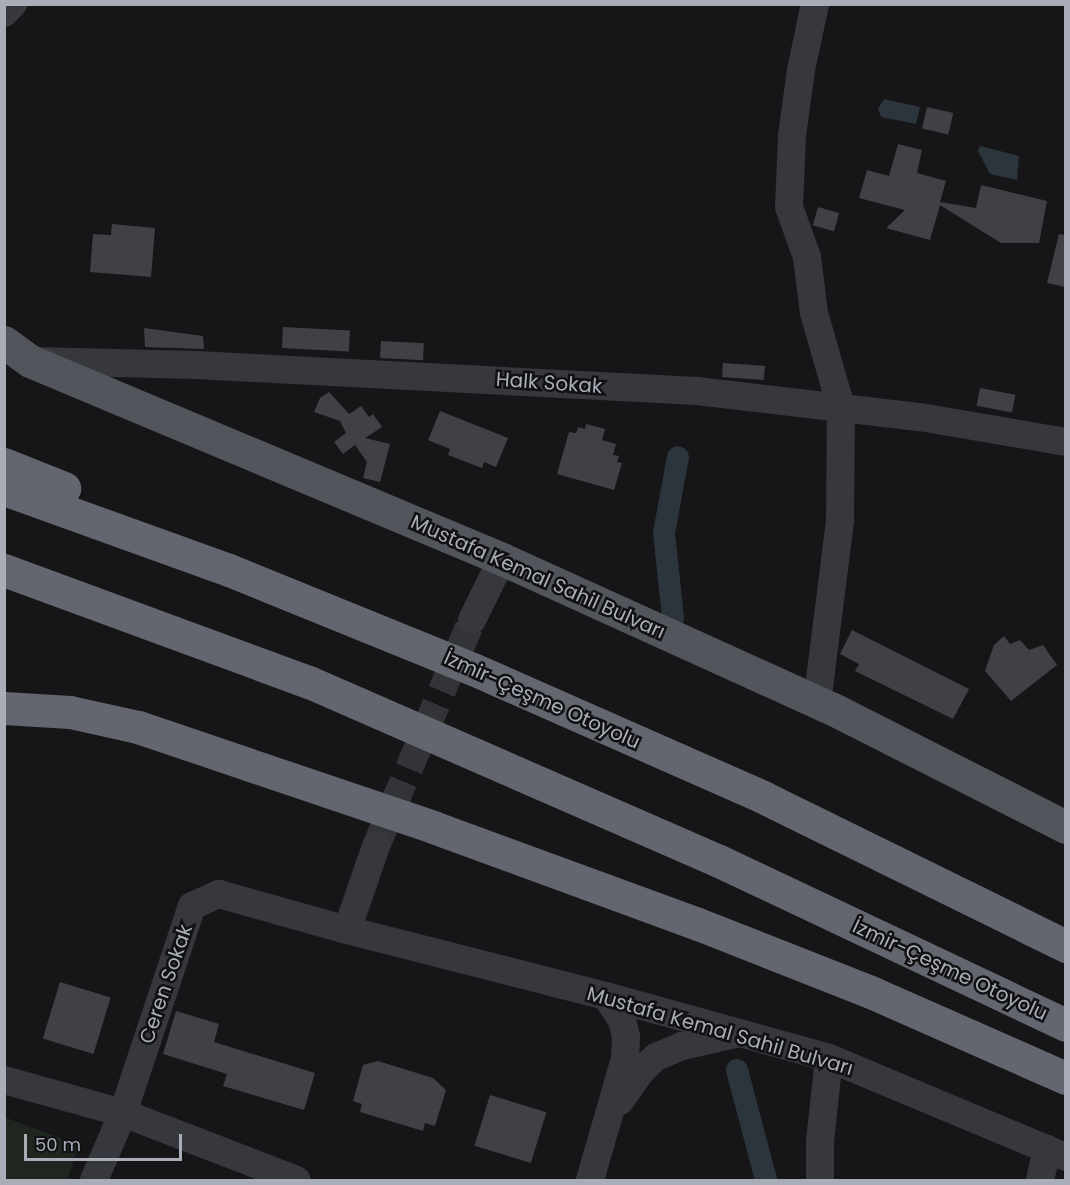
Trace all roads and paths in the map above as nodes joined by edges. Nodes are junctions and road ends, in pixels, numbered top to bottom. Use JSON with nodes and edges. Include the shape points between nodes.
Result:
{"nodes":[{"id":1,"x":13,"y":4,"type":"edge"},
{"id":2,"x":815,"y":4,"type":"edge"},
{"id":3,"x":4,"y":13,"type":"edge"},
{"id":4,"x":17,"y":352,"type":"edge"},
{"id":5,"x":841,"y":407,"type":"junction"},
{"id":6,"x":1065,"y":442,"type":"edge"},
{"id":7,"x":4,"y":464,"type":"edge"},
{"id":8,"x":4,"y":489,"type":"edge"},
{"id":9,"x":502,"y":559,"type":"junction"},
{"id":10,"x":4,"y":570,"type":"edge"},
{"id":11,"x":229,"y":570,"type":"junction"},
{"id":12,"x":472,"y":620,"type":"tunnel mouth"},
{"id":13,"x":817,"y":702,"type":"junction"},
{"id":14,"x":4,"y":708,"type":"edge"},
{"id":15,"x":1065,"y":827,"type":"edge"},
{"id":16,"x":376,"y":846,"type":"tunnel mouth"},
{"id":17,"x":347,"y":930,"type":"junction"},
{"id":18,"x":1065,"y":946,"type":"edge"},
{"id":19,"x":606,"y":996,"type":"junction"},
{"id":20,"x":668,"y":1013,"type":"junction"},
{"id":21,"x":1065,"y":1025,"type":"edge"},
{"id":22,"x":739,"y":1033,"type":"junction"},
{"id":23,"x":656,"y":1057,"type":"junction"},
{"id":24,"x":829,"y":1058,"type":"junction"},
{"id":25,"x":625,"y":1059,"type":"junction"},
{"id":26,"x":1065,"y":1078,"type":"edge"},
{"id":27,"x":4,"y":1080,"type":"edge"},
{"id":28,"x":123,"y":1113,"type":"junction"},
{"id":29,"x":610,"y":1115,"type":"junction"},
{"id":30,"x":1056,"y":1153,"type":"edge"},
{"id":31,"x":94,"y":1180,"type":"edge"},
{"id":32,"x":297,"y":1180,"type":"edge"},
{"id":33,"x":590,"y":1180,"type":"edge"},
{"id":34,"x":820,"y":1180,"type":"edge"},
{"id":35,"x":1040,"y":1180,"type":"edge"}],
"edges":[{"from":1,"to":3,"type":"street"},
{"from":2,"to":5,"type":"street","via":[[792,136],[789,207],[807,257],[814,313]]},
{"from":4,"to":5,"type":"street","name":"Halk Sokak","via":[[697,391]]},
{"from":4,"to":9,"type":"main road","name":"Mustafa Kemal Sahil Bulvarı"},
{"from":5,"to":6,"type":"street","name":"Halk Sokak"},
{"from":5,"to":13,"type":"street","via":[[840,521]]},
{"from":7,"to":11,"type":"highway","via":[[64,488]]},
{"from":8,"to":11,"type":"highway","name":"İzmir-Çeşme Otoyolu"},
{"from":9,"to":12,"type":"street"},
{"from":9,"to":13,"type":"main road","name":"Mustafa Kemal Sahil Bulvarı"},
{"from":10,"to":21,"type":"highway","name":"İzmir-Çeşme Otoyolu","via":[[309,682],[719,861]]},
{"from":11,"to":18,"type":"highway","name":"İzmir-Çeşme Otoyolu","via":[[473,669],[753,792]]},
{"from":13,"to":15,"type":"main road","name":"Mustafa Kemal Sahil Bulvarı"},
{"from":14,"to":26,"type":"highway","via":[[70,712],[138,728],[433,827],[873,993]]},
{"from":16,"to":17,"type":"street"},
{"from":17,"to":19,"type":"street","name":"Mustafa Kemal Sahil Bulvarı"},
{"from":17,"to":28,"type":"street","name":"Ceren Sokak","via":[[219,894],[192,906]]},
{"from":19,"to":20,"type":"street","name":"Mustafa Kemal Sahil Bulvarı"},
{"from":19,"to":25,"type":"street","via":[[622,1020]]},
{"from":20,"to":22,"type":"street","name":"Mustafa Kemal Sahil Bulvarı"},
{"from":20,"to":23,"type":"street","via":[[669,1033]]},
{"from":20,"to":25,"type":"street","via":[[646,1026]]},
{"from":22,"to":23,"type":"street","via":[[682,1046]]},
{"from":22,"to":24,"type":"street","name":"Mustafa Kemal Sahil Bulvarı"},
{"from":23,"to":29,"type":"street"},
{"from":24,"to":30,"type":"street","name":"Mustafa Kemal Sahil Bulvarı"},
{"from":24,"to":34,"type":"street"},
{"from":25,"to":29,"type":"street"},
{"from":27,"to":28,"type":"street"},
{"from":28,"to":31,"type":"street","name":"Ceren Sokak"},
{"from":28,"to":32,"type":"street"},
{"from":29,"to":33,"type":"street"},
{"from":30,"to":35,"type":"street"}]}
